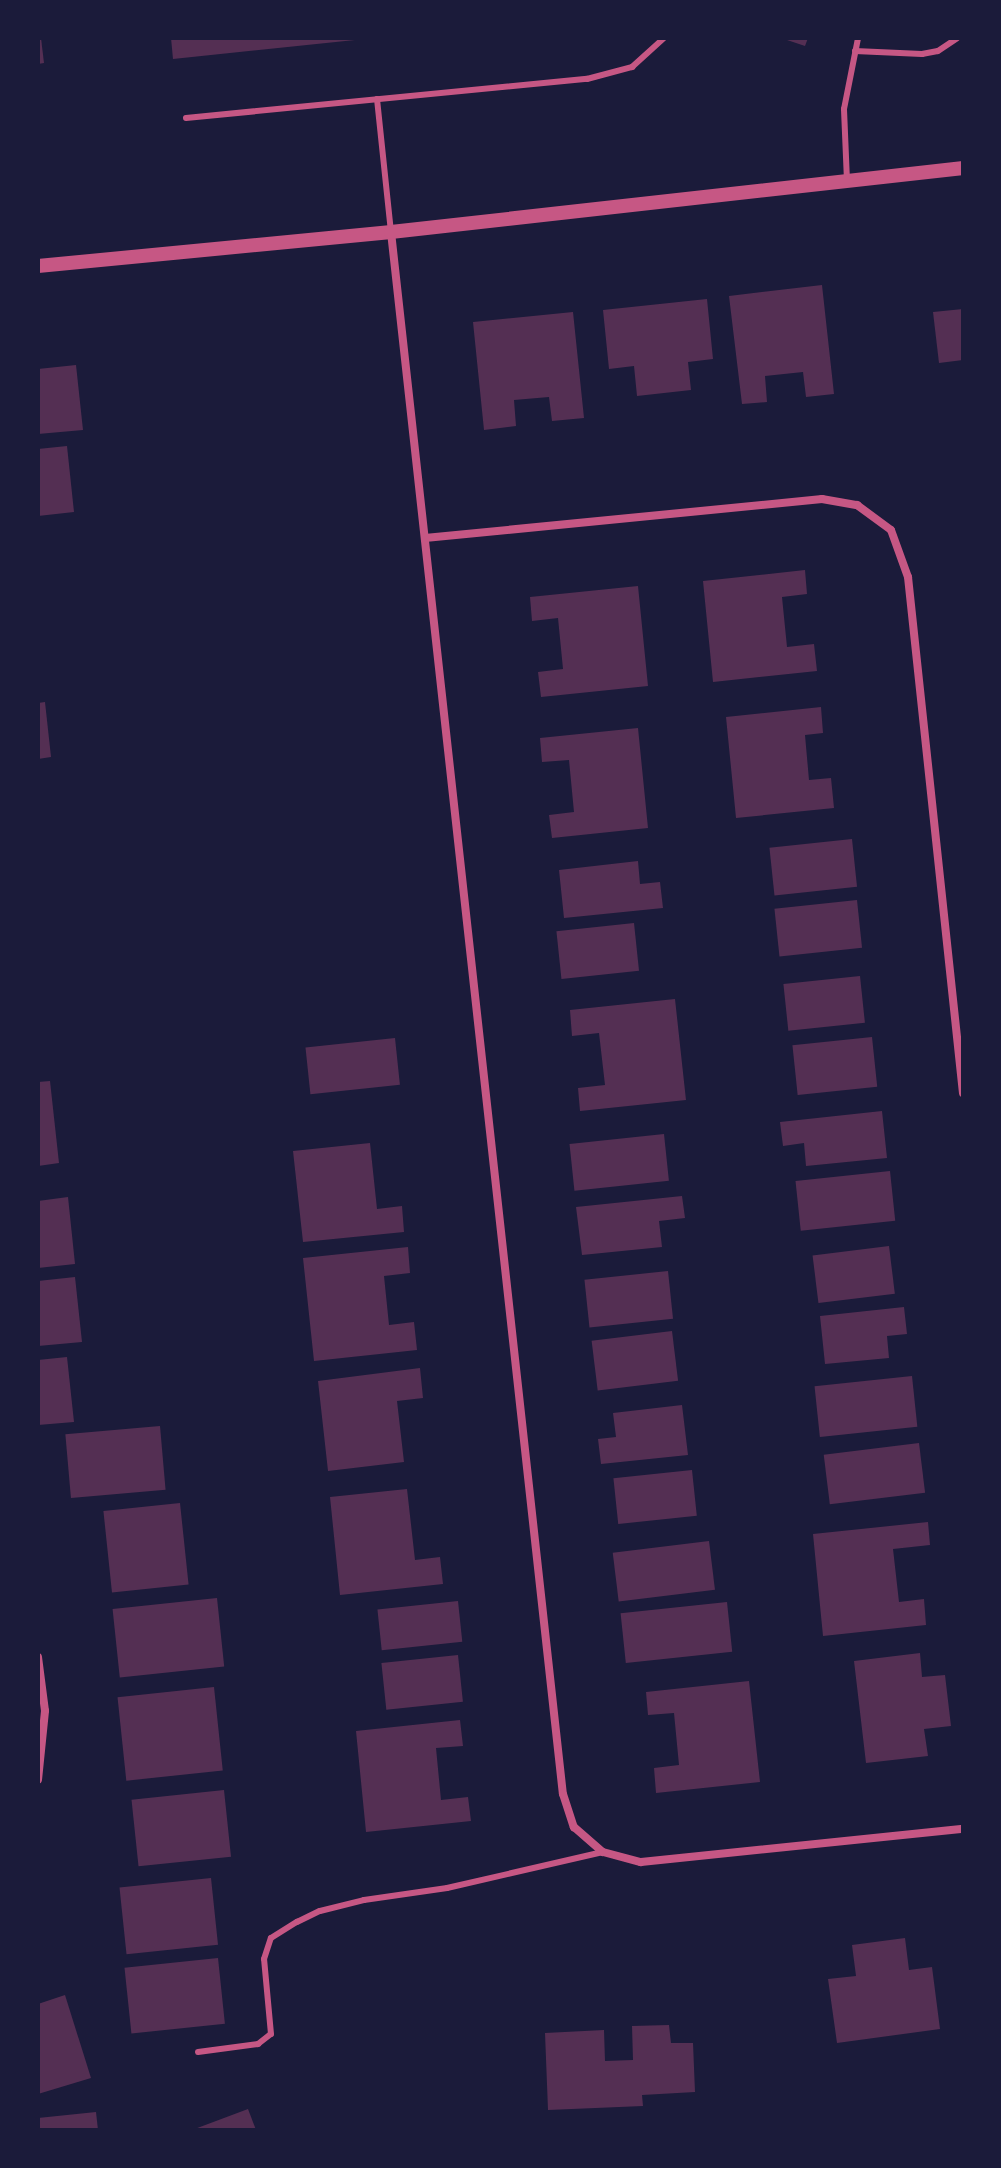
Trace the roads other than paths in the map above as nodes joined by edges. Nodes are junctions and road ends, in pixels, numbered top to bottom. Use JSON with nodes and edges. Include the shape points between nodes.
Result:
{"nodes":[{"id":1,"x":664,"y":38,"type":"edge"},
{"id":2,"x":858,"y":38,"type":"edge"},
{"id":3,"x":957,"y":38,"type":"edge"},
{"id":4,"x":855,"y":51,"type":"junction"},
{"id":5,"x":377,"y":99,"type":"junction"},
{"id":6,"x":186,"y":118,"type":"dead end"},
{"id":7,"x":963,"y":168,"type":"edge"},
{"id":8,"x":847,"y":181,"type":"junction"},
{"id":9,"x":391,"y":232,"type":"junction"},
{"id":10,"x":38,"y":266,"type":"edge"},
{"id":11,"x":425,"y":538,"type":"junction"},
{"id":12,"x":963,"y":1093,"type":"edge"},
{"id":13,"x":38,"y":1657,"type":"edge"},
{"id":14,"x":38,"y":1780,"type":"edge"},
{"id":15,"x":963,"y":1829,"type":"edge"},
{"id":16,"x":603,"y":1852,"type":"junction"},
{"id":17,"x":198,"y":2052,"type":"dead end"}],
"edges":[{"from":1,"to":5,"type":"lane","via":[[632,67],[587,79]]},
{"from":2,"to":4,"type":"lane"},
{"from":3,"to":4,"type":"lane","via":[[922,54]]},
{"from":4,"to":8,"type":"lane","via":[[844,109]]},
{"from":5,"to":6,"type":"lane"},
{"from":5,"to":9,"type":"lane"},
{"from":7,"to":8,"type":"street"},
{"from":8,"to":9,"type":"street"},
{"from":9,"to":10,"type":"street"},
{"from":9,"to":11,"type":"street"},
{"from":11,"to":12,"type":"street","via":[[822,499],[857,505],[891,530],[908,577]]},
{"from":11,"to":16,"type":"street","via":[[563,1794],[574,1827]]},
{"from":13,"to":14,"type":"street","via":[[45,1711]]},
{"from":15,"to":16,"type":"street","via":[[641,1862]]},
{"from":16,"to":17,"type":"lane","via":[[320,1911],[271,1938],[264,1959],[271,2034],[258,2044]]}]}
